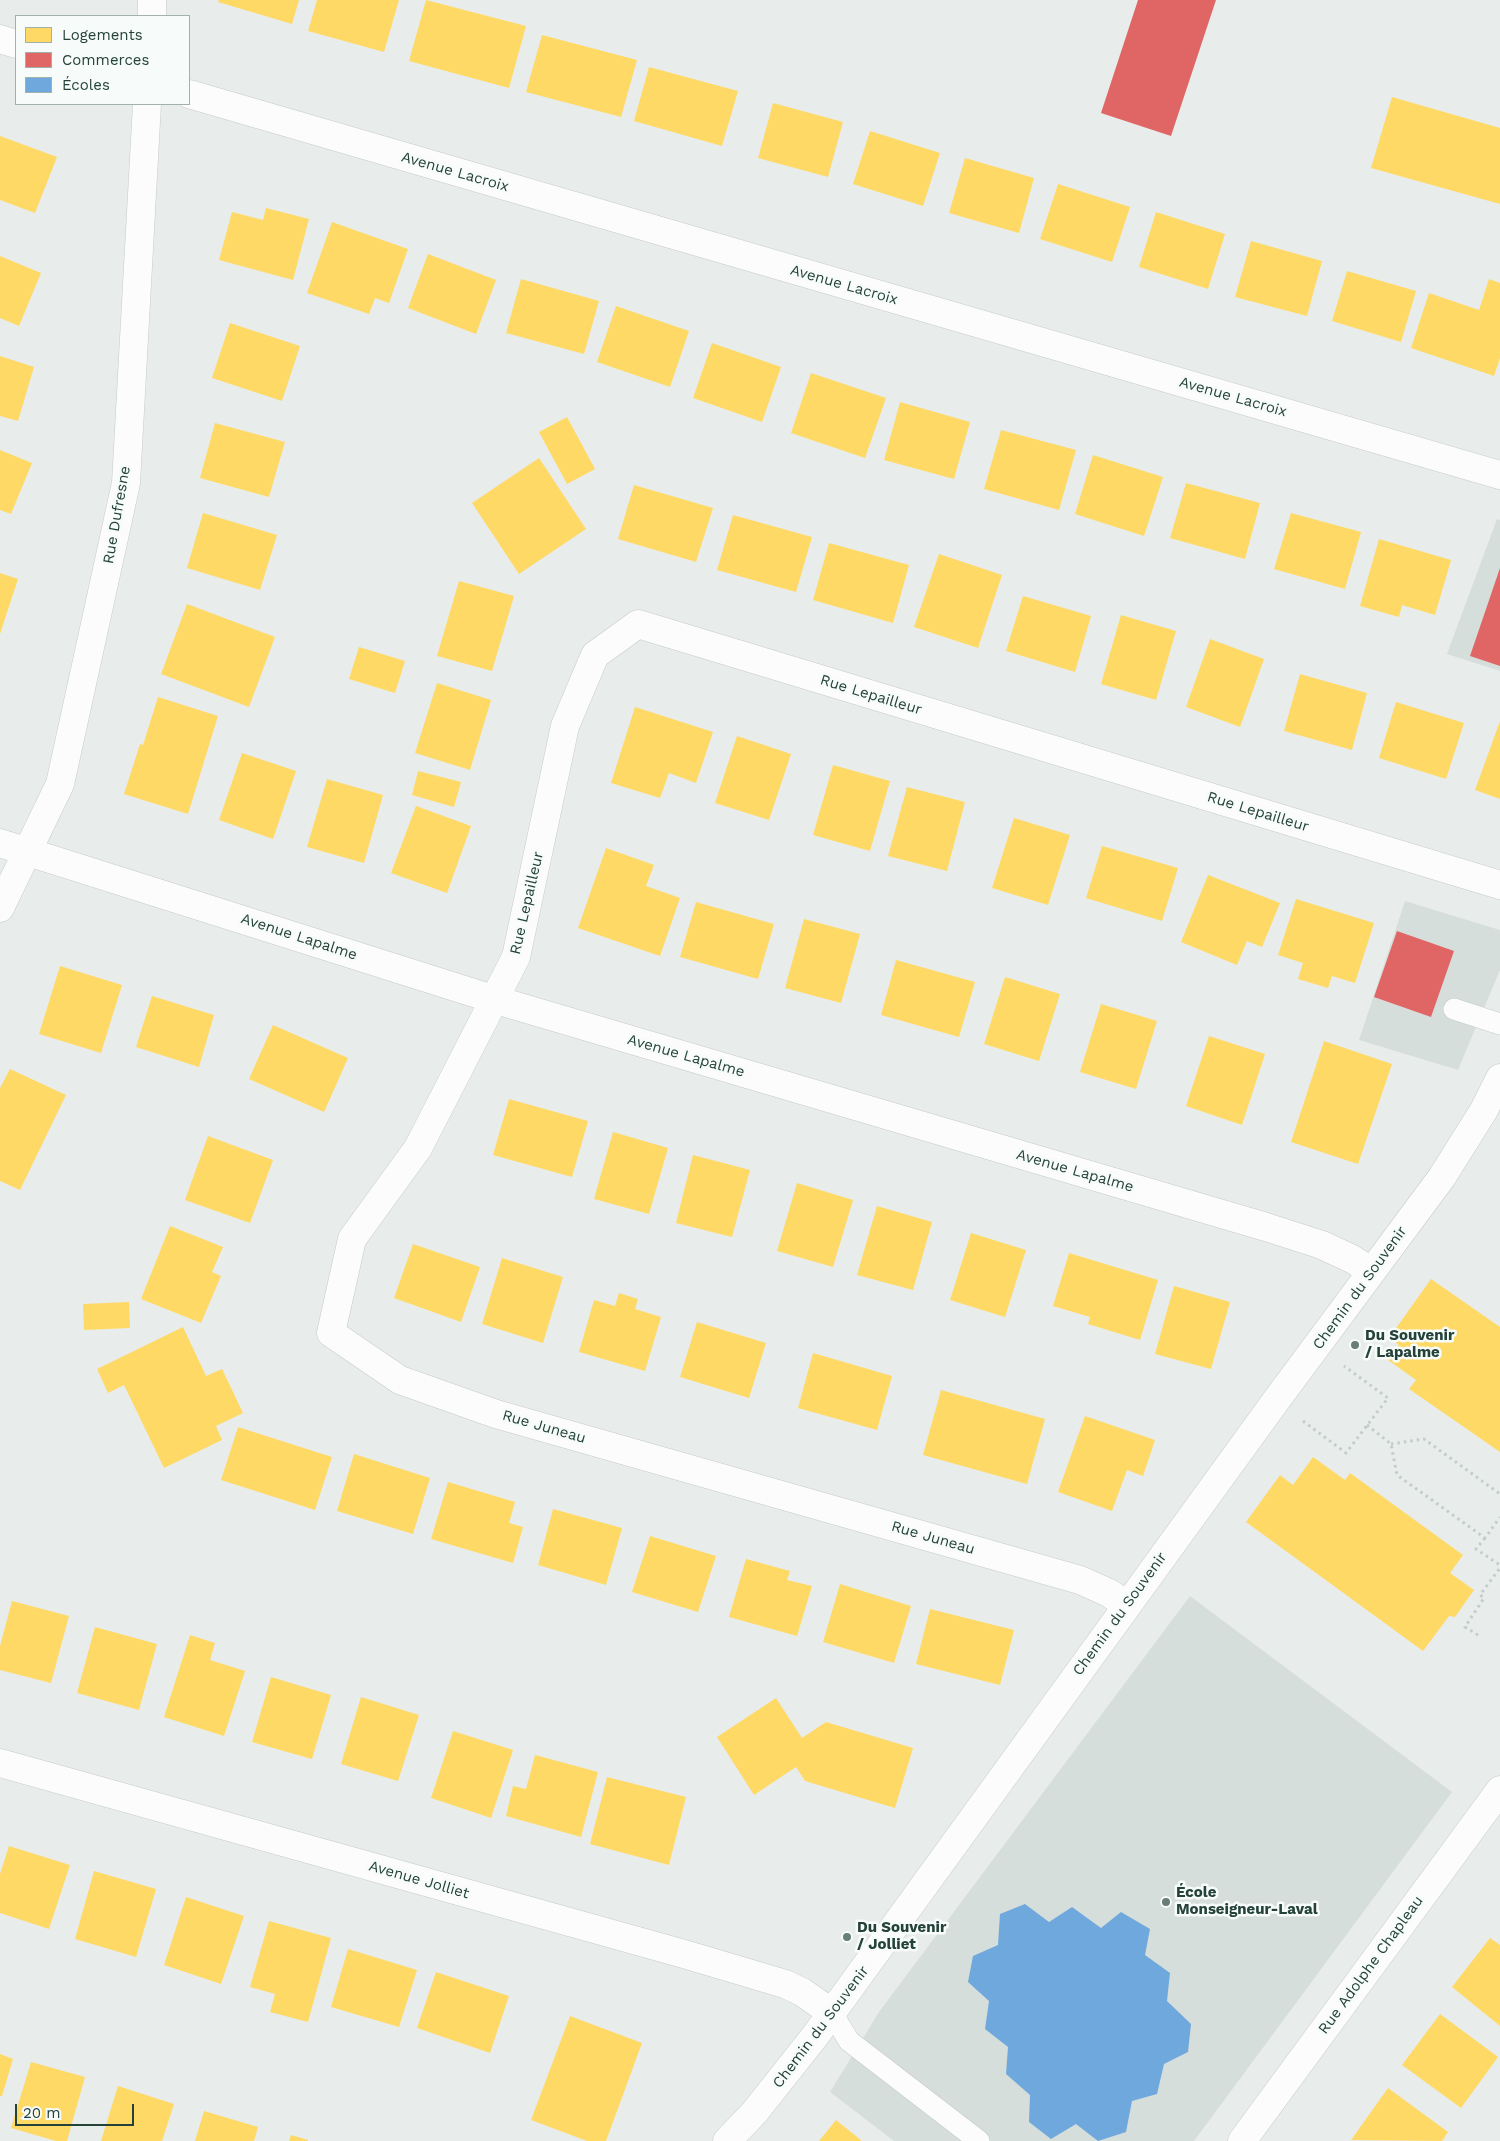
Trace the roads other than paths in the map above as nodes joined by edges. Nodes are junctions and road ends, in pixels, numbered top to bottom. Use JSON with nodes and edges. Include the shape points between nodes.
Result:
{"nodes":[{"id":1,"x":152,"y":0,"type":"edge"},
{"id":2,"x":152,"y":15,"type":"edge"},
{"id":3,"x":0,"y":39,"type":"edge"},
{"id":4,"x":15,"y":44,"type":"edge"},
{"id":5,"x":190,"y":94,"type":"edge"},
{"id":6,"x":147,"y":105,"type":"edge"},
{"id":7,"x":1500,"y":475,"type":"edge"},
{"id":8,"x":0,"y":843,"type":"edge"},
{"id":9,"x":27,"y":850,"type":"junction"},
{"id":10,"x":1500,"y":885,"type":"edge"},
{"id":11,"x":0,"y":908,"type":"edge"},
{"id":12,"x":496,"y":1000,"type":"junction"},
{"id":13,"x":1454,"y":1010,"type":"dead end"},
{"id":14,"x":1500,"y":1024,"type":"edge"},
{"id":15,"x":1500,"y":1078,"type":"edge"},
{"id":16,"x":1371,"y":1271,"type":"junction"},
{"id":17,"x":1127,"y":1605,"type":"junction"},
{"id":18,"x":0,"y":1763,"type":"edge"},
{"id":19,"x":1500,"y":1790,"type":"edge"},
{"id":20,"x":832,"y":2013,"type":"junction"},
{"id":21,"x":727,"y":2141,"type":"edge"},
{"id":22,"x":979,"y":2141,"type":"edge"},
{"id":23,"x":1242,"y":2141,"type":"edge"}],
"edges":[{"from":1,"to":2,"type":"street"},
{"from":3,"to":4,"type":"street"},
{"from":5,"to":7,"type":"street","name":"Avenue Lacroix"},
{"from":6,"to":9,"type":"street","name":"Rue Dufresne","via":[[126,483],[60,784]]},
{"from":8,"to":9,"type":"street","name":"Avenue Lapalme"},
{"from":9,"to":11,"type":"street","name":"Rue Dufresne"},
{"from":9,"to":12,"type":"street","name":"Avenue Lapalme"},
{"from":10,"to":12,"type":"street","name":"Rue Lepailleur","via":[[638,624],[595,655],[565,726],[516,956]]},
{"from":12,"to":16,"type":"street","name":"Avenue Lapalme","via":[[1266,1227],[1322,1245]]},
{"from":12,"to":17,"type":"street","name":"Rue Juneau","via":[[418,1148],[352,1239],[331,1334],[400,1380],[496,1414],[1080,1580]]},
{"from":13,"to":14,"type":"lane"},
{"from":15,"to":16,"type":"street","name":"Chemin du Souvenir","via":[[1458,1152]]},
{"from":16,"to":17,"type":"street","name":"Chemin du Souvenir"},
{"from":17,"to":20,"type":"street","name":"Chemin du Souvenir"},
{"from":18,"to":20,"type":"street","name":"Avenue Jolliet","via":[[785,1984]]},
{"from":19,"to":23,"type":"street","name":"Rue Adolphe Chapleau"},
{"from":20,"to":21,"type":"street","name":"Chemin du Souvenir","via":[[783,2078]]},
{"from":20,"to":22,"type":"lane","via":[[849,2041]]}]}
